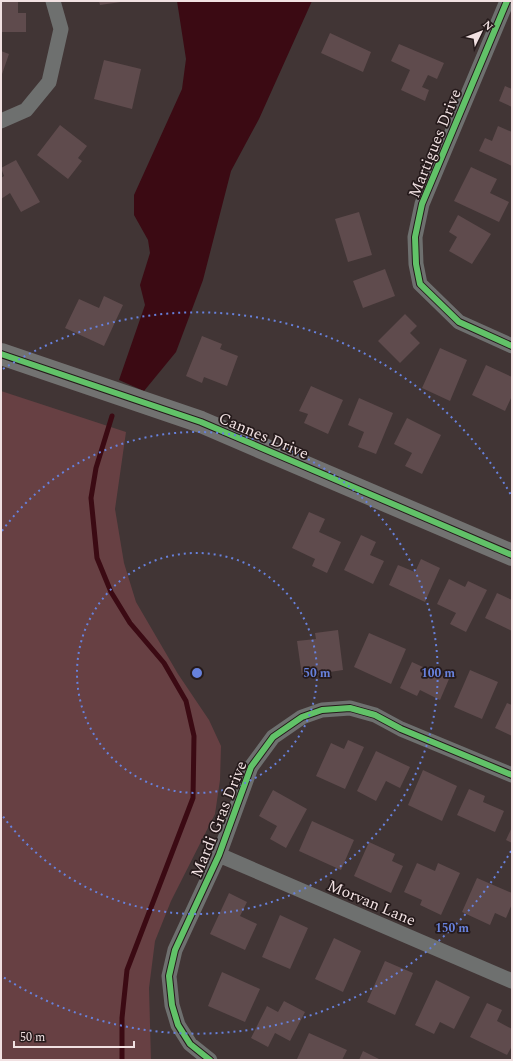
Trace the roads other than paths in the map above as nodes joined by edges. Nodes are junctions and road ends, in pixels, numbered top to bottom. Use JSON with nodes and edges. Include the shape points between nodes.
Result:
{"nodes":[{"id":1,"x":54,"y":1,"type":"edge"},
{"id":2,"x":507,"y":1,"type":"edge"},
{"id":3,"x":1,"y":122,"type":"edge"},
{"id":4,"x":512,"y":346,"type":"edge"},
{"id":5,"x":1,"y":354,"type":"edge"},
{"id":6,"x":512,"y":555,"type":"edge"},
{"id":7,"x":512,"y":775,"type":"edge"},
{"id":8,"x":219,"y":855,"type":"junction"},
{"id":9,"x":512,"y":982,"type":"edge"},
{"id":10,"x":210,"y":1060,"type":"edge"}],
"edges":[{"from":1,"to":3,"type":"street","via":[[61,29],[49,82],[26,110]]},
{"from":2,"to":4,"type":"street","name":"Martigues Drive","via":[[422,204],[414,237],[420,284],[459,322]]},
{"from":5,"to":6,"type":"street","name":"Cannes Drive","via":[[201,422]]},
{"from":7,"to":8,"type":"street","name":"Mardi Gras Drive","via":[[375,715],[350,708],[322,710],[302,717],[273,737],[251,767]]},
{"from":8,"to":9,"type":"street","name":"Morvan Lane"},
{"from":8,"to":10,"type":"street","name":"Mardi Gras Drive","via":[[175,950],[169,976],[172,1005],[178,1025],[190,1044]]}]}
